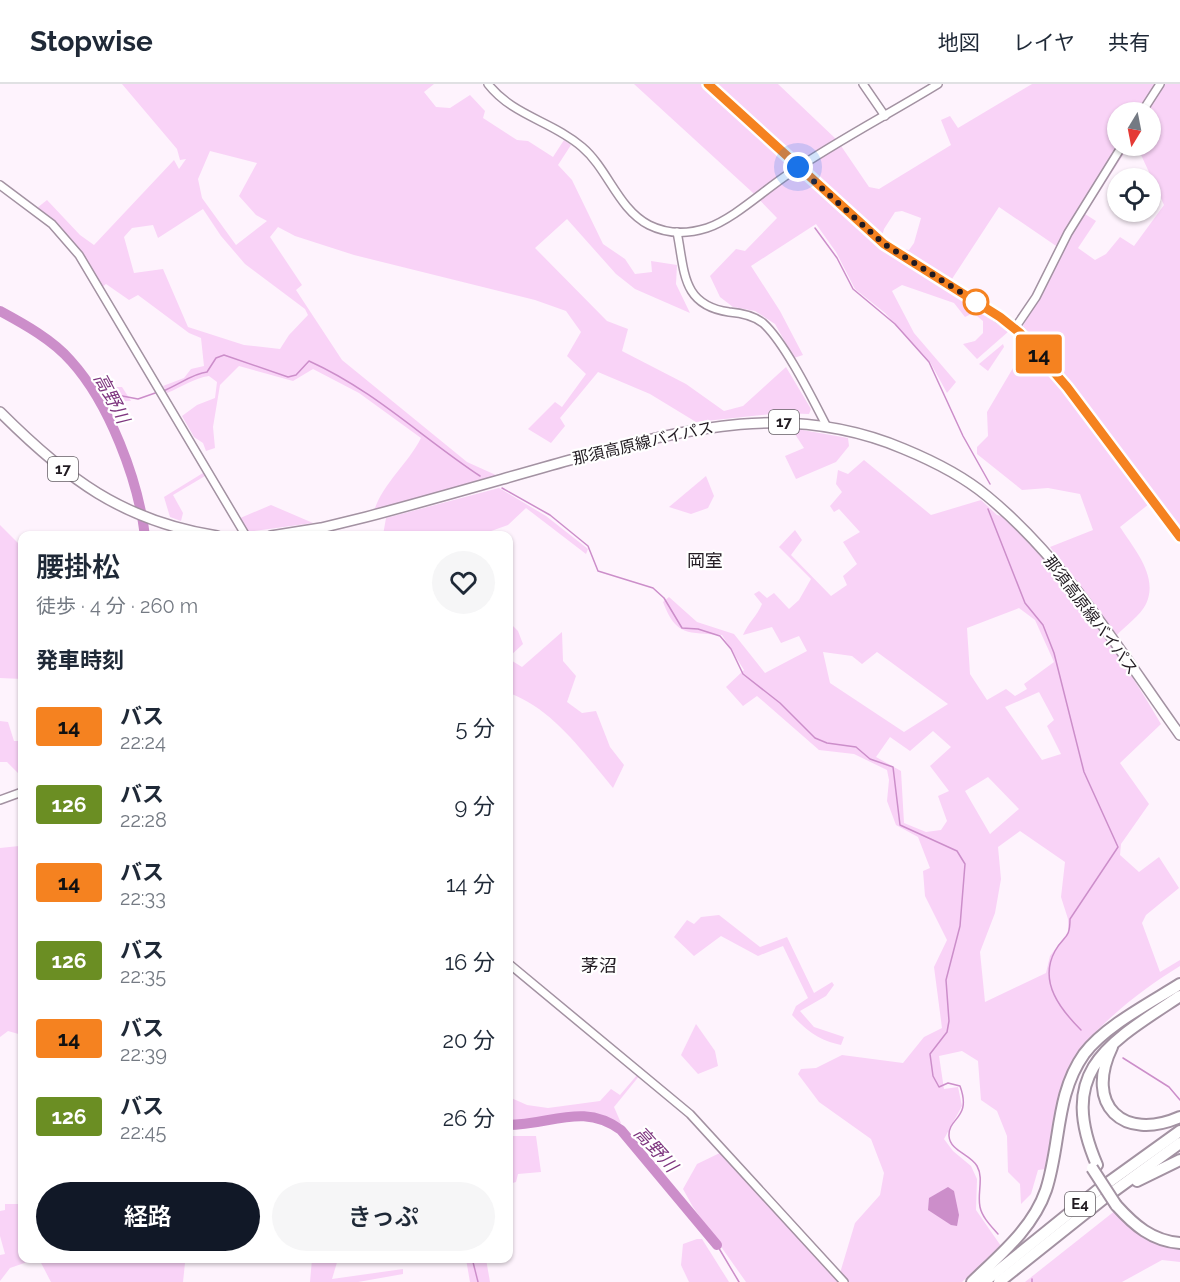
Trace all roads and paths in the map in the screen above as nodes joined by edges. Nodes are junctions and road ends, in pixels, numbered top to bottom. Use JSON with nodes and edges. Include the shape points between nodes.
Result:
{"nodes":[{"id":1,"x":488,"y":84,"type":"edge"},
{"id":2,"x":708,"y":84,"type":"edge"},
{"id":3,"x":864,"y":84,"type":"edge"},
{"id":4,"x":938,"y":84,"type":"edge"},
{"id":5,"x":1160,"y":84,"type":"edge"},
{"id":6,"x":1148,"y":102,"type":"edge"},
{"id":7,"x":885,"y":116,"type":"junction"},
{"id":8,"x":1116,"y":156,"type":"edge"},
{"id":9,"x":798,"y":167,"type":"junction"},
{"id":10,"x":0,"y":185,"type":"edge"},
{"id":11,"x":677,"y":232,"type":"junction"},
{"id":12,"x":1015,"y":328,"type":"junction"},
{"id":13,"x":0,"y":411,"type":"edge"},
{"id":14,"x":826,"y":425,"type":"junction"},
{"id":15,"x":195,"y":531,"type":"edge"},
{"id":16,"x":243,"y":531,"type":"edge"},
{"id":17,"x":299,"y":531,"type":"edge"},
{"id":18,"x":1180,"y":537,"type":"edge"},
{"id":19,"x":1180,"y":735,"type":"edge"},
{"id":20,"x":18,"y":793,"type":"edge"},
{"id":21,"x":0,"y":800,"type":"edge"},
{"id":22,"x":513,"y":967,"type":"edge"},
{"id":23,"x":1180,"y":984,"type":"edge"},
{"id":24,"x":1180,"y":996,"type":"edge"},
{"id":25,"x":1109,"y":1033,"type":"junction"},
{"id":26,"x":1114,"y":1044,"type":"junction"},
{"id":27,"x":1180,"y":1117,"type":"edge"},
{"id":28,"x":1180,"y":1131,"type":"edge"},
{"id":29,"x":1180,"y":1143,"type":"edge"},
{"id":30,"x":1180,"y":1160,"type":"edge"},
{"id":31,"x":1094,"y":1166,"type":"junction"},
{"id":32,"x":1118,"y":1203,"type":"junction"},
{"id":33,"x":1180,"y":1237,"type":"edge"},
{"id":34,"x":1180,"y":1243,"type":"edge"},
{"id":35,"x":1037,"y":1251,"type":"junction"},
{"id":36,"x":844,"y":1282,"type":"edge"},
{"id":37,"x":972,"y":1282,"type":"edge"},
{"id":38,"x":984,"y":1282,"type":"edge"},
{"id":39,"x":999,"y":1282,"type":"edge"}],
"edges":[{"from":1,"to":11,"type":"street","via":[[520,112],[580,145],[640,219]]},
{"from":2,"to":9,"type":"main road"},
{"from":3,"to":7,"type":"street"},
{"from":4,"to":7,"type":"street"},
{"from":5,"to":6,"type":"street"},
{"from":7,"to":9,"type":"street"},
{"from":8,"to":12,"type":"street"},
{"from":9,"to":11,"type":"street","via":[[710,227]]},
{"from":9,"to":12,"type":"main road","via":[[884,244]]},
{"from":10,"to":16,"type":"street","via":[[52,224],[80,255]]},
{"from":11,"to":14,"type":"street","via":[[688,283],[696,300],[714,310],[742,313],[763,323]]},
{"from":12,"to":18,"type":"main road","via":[[1067,387]]},
{"from":13,"to":15,"type":"main road","number":"17","via":[[75,479],[151,521]]},
{"from":14,"to":17,"type":"main road","name":"那須高原線バイパス","number":"17","via":[[761,422],[677,432],[344,523]]},
{"from":14,"to":19,"type":"main road","name":"那須高原線バイパス","number":"17","via":[[868,435],[913,453],[986,495],[1022,528],[1063,576]]},
{"from":20,"to":21,"type":"street"},
{"from":22,"to":36,"type":"street","via":[[690,1114]]},
{"from":23,"to":25,"type":"highway"},
{"from":24,"to":26,"type":"highway"},
{"from":25,"to":31,"type":"highway","via":[[1088,1063],[1077,1097],[1080,1134]]},
{"from":25,"to":37,"type":"highway","via":[[1091,1046],[1069,1082],[1051,1172],[1036,1213]]},
{"from":26,"to":27,"type":"highway","via":[[1102,1071],[1101,1086],[1115,1113],[1130,1122],[1148,1125]]},
{"from":26,"to":31,"type":"highway","via":[[1097,1059],[1084,1091],[1084,1127]]},
{"from":28,"to":38,"type":"highway","number":"E4","via":[[1098,1190]]},
{"from":29,"to":35,"type":"highway","number":"E4"},
{"from":30,"to":35,"type":"highway","via":[[1134,1183]]},
{"from":31,"to":32,"type":"highway","bridge":true},
{"from":32,"to":33,"type":"highway","via":[[1151,1229]]},
{"from":32,"to":34,"type":"highway","via":[[1147,1233]]},
{"from":35,"to":39,"type":"highway","number":"E4"}]}
